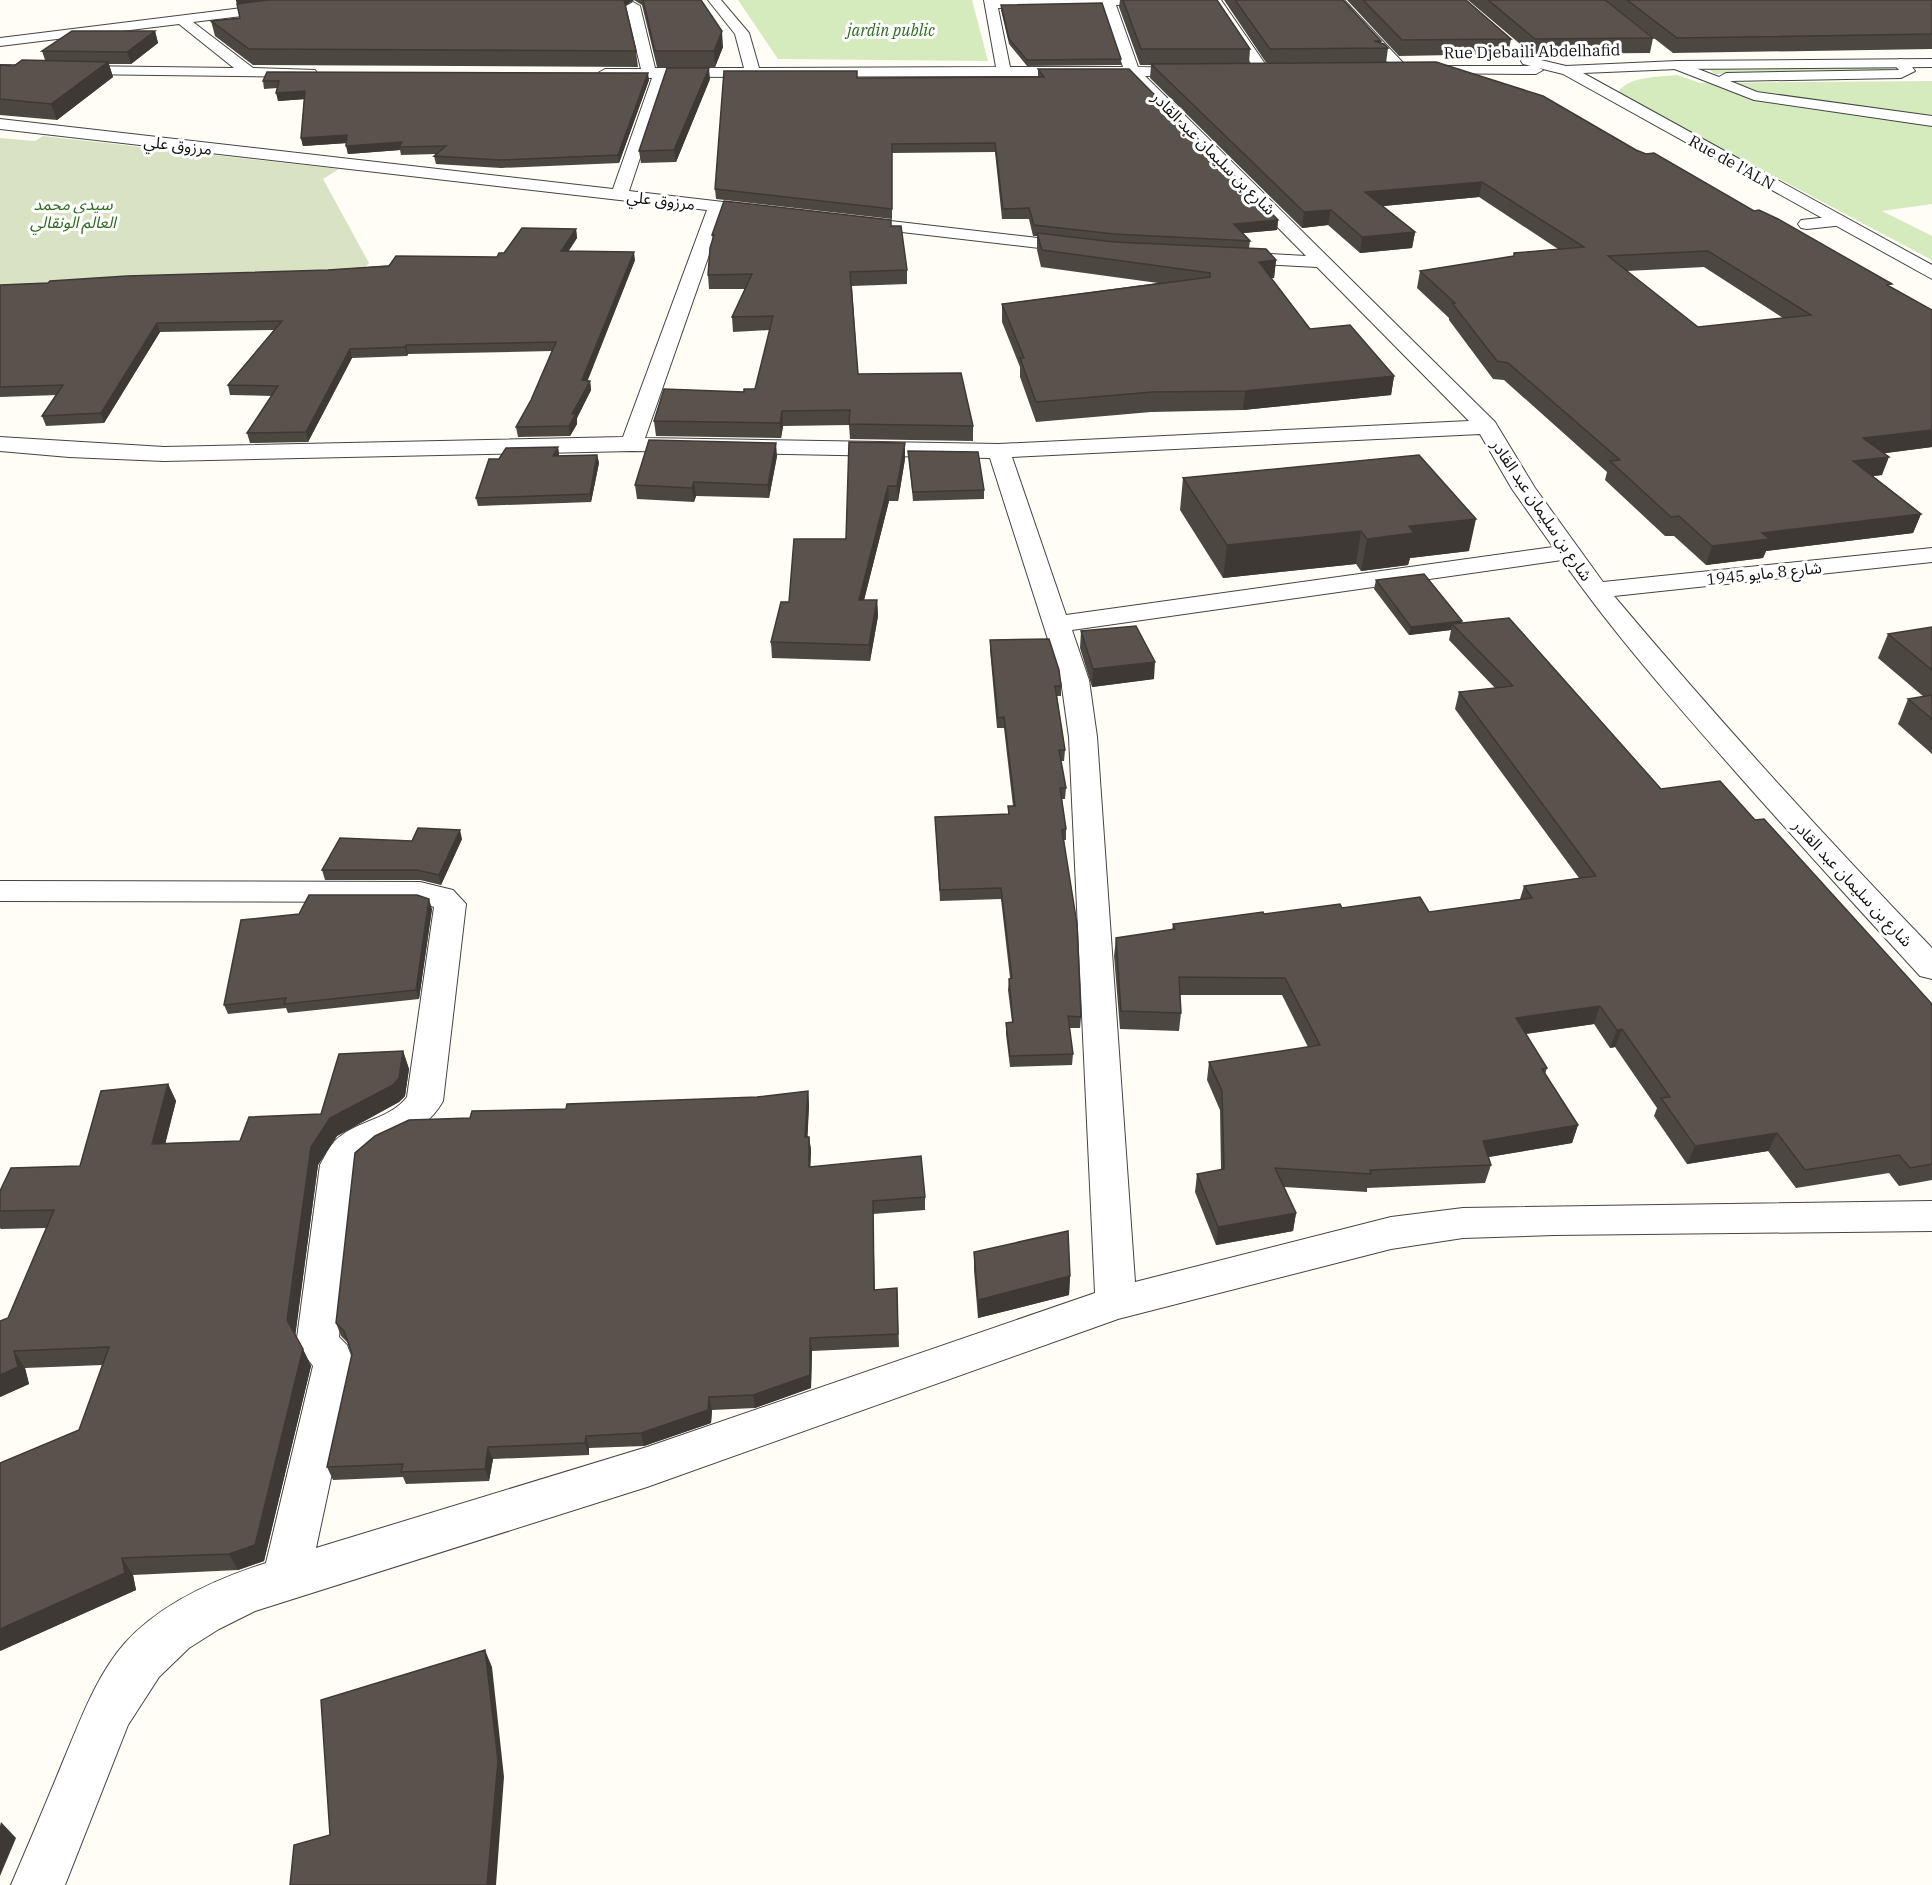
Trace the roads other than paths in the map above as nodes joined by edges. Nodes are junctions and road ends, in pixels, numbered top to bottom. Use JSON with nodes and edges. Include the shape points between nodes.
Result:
{"nodes":[{"id":1,"x":338,"y":0,"type":"edge"},
{"id":2,"x":714,"y":0,"type":"edge"},
{"id":3,"x":1180,"y":0,"type":"edge"},
{"id":4,"x":1215,"y":0,"type":"edge"},
{"id":5,"x":1337,"y":0,"type":"edge"},
{"id":6,"x":1108,"y":1,"type":"edge"},
{"id":7,"x":990,"y":2,"type":"edge"},
{"id":8,"x":633,"y":6,"type":"dead end"},
{"id":9,"x":182,"y":20,"type":"junction"},
{"id":10,"x":0,"y":34,"type":"edge"},
{"id":11,"x":52,"y":36,"type":"junction"},
{"id":12,"x":0,"y":42,"type":"edge"},
{"id":13,"x":1658,"y":51,"type":"edge"},
{"id":14,"x":1527,"y":61,"type":"joint"},
{"id":15,"x":1900,"y":63,"type":"junction"},
{"id":16,"x":1932,"y":63,"type":"edge"},
{"id":17,"x":1677,"y":66,"type":"junction"},
{"id":18,"x":0,"y":69,"type":"edge"},
{"id":19,"x":1379,"y":70,"type":"edge"},
{"id":20,"x":1402,"y":70,"type":"junction"},
{"id":21,"x":1132,"y":71,"type":"junction"},
{"id":22,"x":1215,"y":71,"type":"edge"},
{"id":23,"x":1239,"y":71,"type":"edge"},
{"id":24,"x":250,"y":73,"type":"junction"},
{"id":25,"x":320,"y":73,"type":"edge"},
{"id":26,"x":590,"y":73,"type":"edge"},
{"id":27,"x":753,"y":73,"type":"junction"},
{"id":28,"x":1004,"y":73,"type":"junction"},
{"id":29,"x":655,"y":74,"type":"junction"},
{"id":30,"x":1710,"y":77,"type":"junction"},
{"id":31,"x":1562,"y":78,"type":"junction"},
{"id":32,"x":1932,"y":121,"type":"edge"},
{"id":33,"x":0,"y":124,"type":"edge"},
{"id":34,"x":619,"y":195,"type":"junction"},
{"id":35,"x":717,"y":207,"type":"junction"},
{"id":36,"x":788,"y":215,"type":"edge"},
{"id":37,"x":835,"y":220,"type":"edge"},
{"id":38,"x":1838,"y":220,"type":"junction"},
{"id":39,"x":1837,"y":240,"type":"dead end"},
{"id":40,"x":1101,"y":250,"type":"edge"},
{"id":41,"x":1219,"y":257,"type":"edge"},
{"id":42,"x":1323,"y":262,"type":"junction"},
{"id":43,"x":1932,"y":273,"type":"edge"},
{"id":44,"x":1487,"y":427,"type":"junction"},
{"id":45,"x":0,"y":444,"type":"edge"},
{"id":46,"x":632,"y":444,"type":"junction"},
{"id":47,"x":23,"y":446,"type":"junction"},
{"id":48,"x":999,"y":451,"type":"junction"},
{"id":49,"x":0,"y":466,"type":"edge"},
{"id":50,"x":1569,"y":552,"type":"junction"},
{"id":51,"x":1932,"y":555,"type":"edge"},
{"id":52,"x":1596,"y":590,"type":"junction"},
{"id":53,"x":1057,"y":624,"type":"junction"},
{"id":54,"x":0,"y":891,"type":"edge"},
{"id":55,"x":1932,"y":968,"type":"edge"},
{"id":56,"x":1932,"y":1216,"type":"edge"},
{"id":57,"x":1116,"y":1303,"type":"junction"},
{"id":58,"x":286,"y":1579,"type":"junction"},
{"id":59,"x":38,"y":1885,"type":"edge"}],
"edges":[{"from":1,"to":9,"type":"street"},
{"from":2,"to":27,"type":"street","via":[[742,33]]},
{"from":3,"to":6,"type":"street"},
{"from":4,"to":23,"type":"street","via":[[1269,71]]},
{"from":5,"to":20,"type":"street"},
{"from":6,"to":7,"type":"street"},
{"from":6,"to":21,"type":"street"},
{"from":7,"to":28,"type":"street"},
{"from":8,"to":29,"type":"street"},
{"from":9,"to":11,"type":"street"},
{"from":9,"to":24,"type":"street"},
{"from":10,"to":11,"type":"street"},
{"from":11,"to":12,"type":"street"},
{"from":13,"to":17,"type":"street"},
{"from":14,"to":20,"type":"street","name":"Rue Djebaili Abdelhafid"},
{"from":14,"to":31,"type":"street","name":"Rue de l'ALN"},
{"from":15,"to":16,"type":"street","name":"Rue Djebaili Abdelhafid"},
{"from":15,"to":17,"type":"street","name":"Rue Djebaili Abdelhafid"},
{"from":15,"to":30,"type":"street","via":[[1908,71]]},
{"from":17,"to":30,"type":"street"},
{"from":17,"to":31,"type":"street","name":"Rue Djebaili Abdelhafid"},
{"from":18,"to":24,"type":"street"},
{"from":19,"to":20,"type":"street","name":"Rue Djebaili Abdelhafid"},
{"from":21,"to":22,"type":"street"},
{"from":21,"to":28,"type":"street"},
{"from":21,"to":42,"type":"street","name":"شارع بن سليمان عبد القادر"},
{"from":24,"to":25,"type":"street"},
{"from":26,"to":29,"type":"street"},
{"from":27,"to":28,"type":"street"},
{"from":27,"to":29,"type":"street"},
{"from":29,"to":34,"type":"street"},
{"from":30,"to":32,"type":"street","via":[[1770,99]]},
{"from":31,"to":38,"type":"street","name":"Rue de l'ALN"},
{"from":33,"to":34,"type":"street","name":"مرزوق علي"},
{"from":34,"to":35,"type":"street","name":"مرزوق علي"},
{"from":35,"to":36,"type":"street","name":"مرزوق علي"},
{"from":35,"to":46,"type":"street"},
{"from":37,"to":40,"type":"street"},
{"from":38,"to":39,"type":"street","via":[[1802,221]]},
{"from":38,"to":43,"type":"street","name":"Rue de l'ALN"},
{"from":41,"to":42,"type":"street"},
{"from":42,"to":44,"type":"street","name":"شارع بن سليمان عبد القادر"},
{"from":44,"to":48,"type":"street"},
{"from":44,"to":50,"type":"street","name":"شارع بن سليمان عبد القادر","via":[[1524,489]]},
{"from":45,"to":47,"type":"street"},
{"from":46,"to":47,"type":"street","via":[[164,454]]},
{"from":46,"to":48,"type":"street"},
{"from":47,"to":49,"type":"street"},
{"from":48,"to":53,"type":"street"},
{"from":50,"to":52,"type":"street","name":"شارع بن سليمان عبد القادر"},
{"from":50,"to":53,"type":"street"},
{"from":51,"to":52,"type":"street","name":"شارع 8 مايو 1945"},
{"from":52,"to":55,"type":"street","name":"شارع بن سليمان عبد القادر","via":[[1694,708]]},
{"from":53,"to":57,"type":"street","via":[[1075,680],[1083,737]]},
{"from":54,"to":58,"type":"street","via":[[420,892],[442,897],[450,904],[425,1101],[415,1114],[354,1145],[339,1165],[318,1338],[321,1348],[333,1358],[334,1366]]},
{"from":56,"to":57,"type":"street","via":[[1463,1223],[1391,1233]]},
{"from":57,"to":58,"type":"street","via":[[647,1467]]},
{"from":58,"to":59,"type":"street","via":[[245,1592],[202,1613],[172,1632],[142,1660],[110,1709]]}]}
